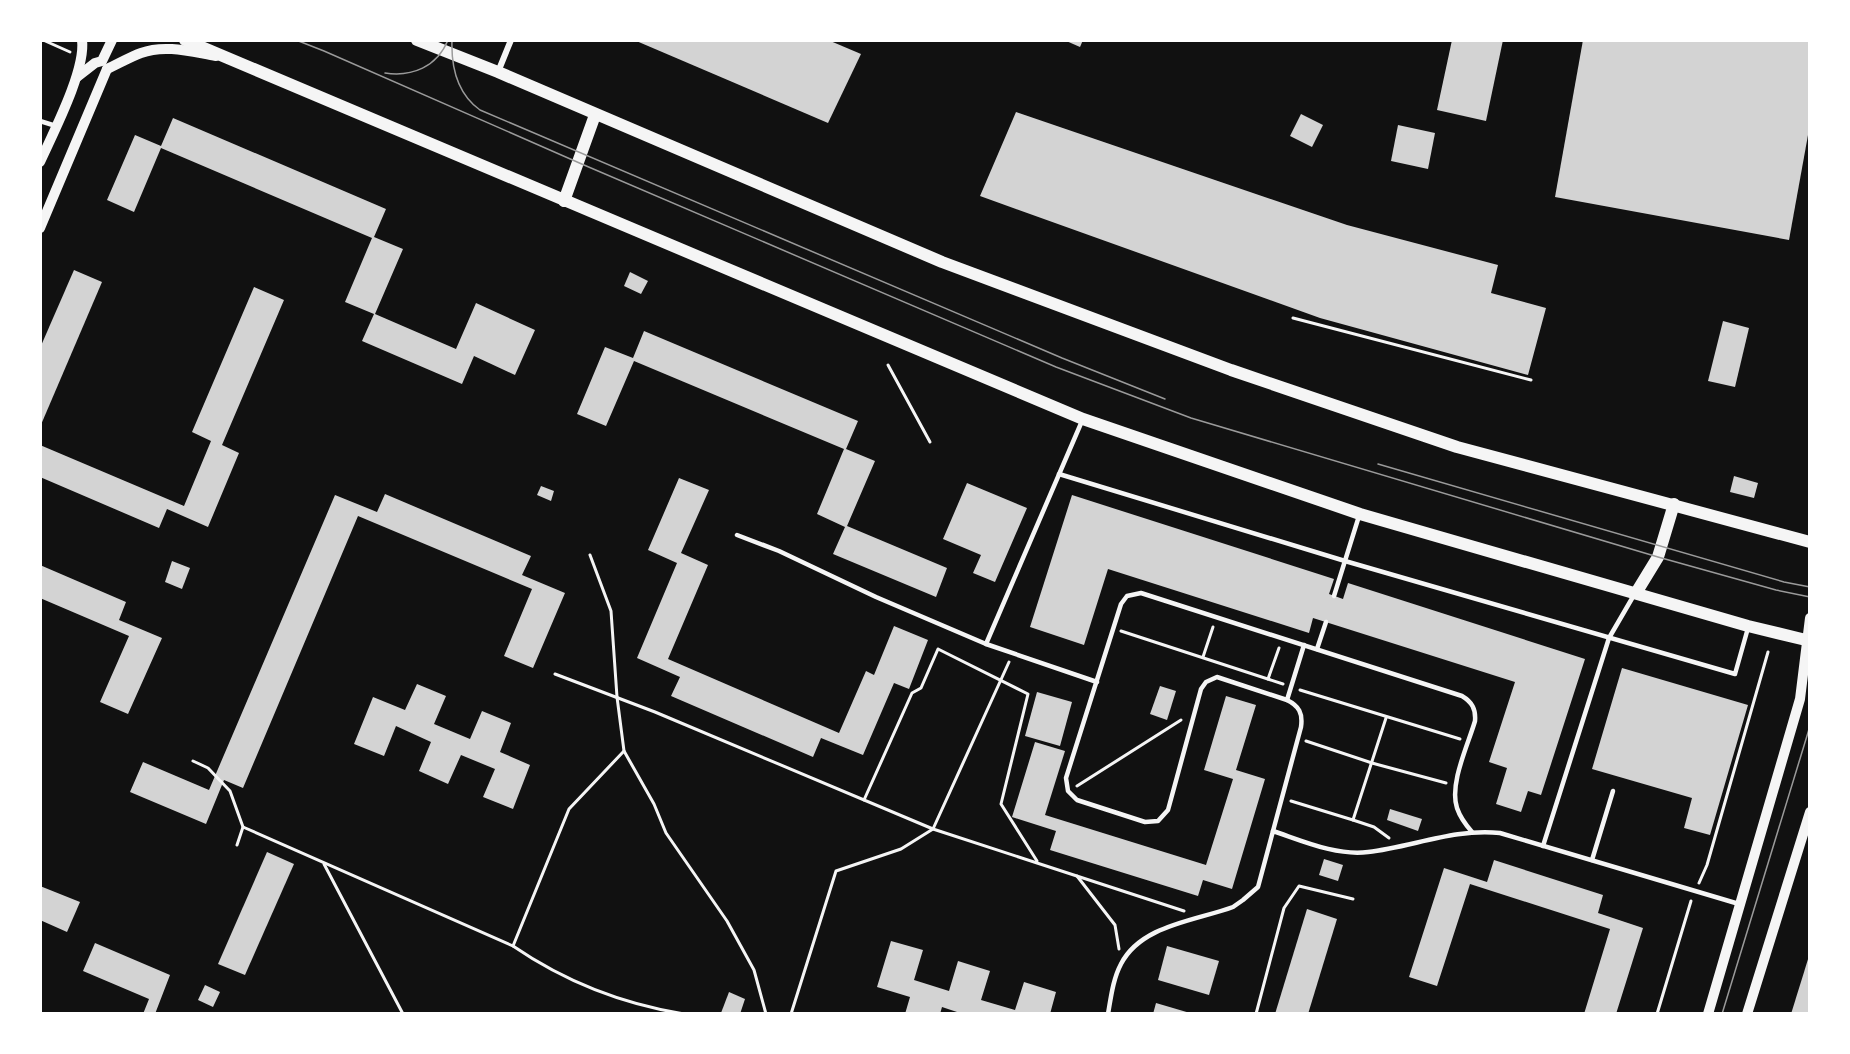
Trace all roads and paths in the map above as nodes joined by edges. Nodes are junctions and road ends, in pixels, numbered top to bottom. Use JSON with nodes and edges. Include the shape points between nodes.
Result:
{"nodes":[{"id":1,"x":43,"y":40,"type":"edge"},
{"id":2,"x":82,"y":40,"type":"edge"},
{"id":3,"x":112,"y":40,"type":"edge"},
{"id":4,"x":185,"y":40,"type":"edge"},
{"id":5,"x":417,"y":40,"type":"edge"},
{"id":6,"x":511,"y":40,"type":"edge"},
{"id":7,"x":70,"y":52,"type":"dead end"},
{"id":8,"x":230,"y":59,"type":"junction"},
{"id":9,"x":104,"y":65,"type":"junction"},
{"id":10,"x":498,"y":72,"type":"junction"},
{"id":11,"x":76,"y":77,"type":"junction"},
{"id":12,"x":595,"y":115,"type":"junction"},
{"id":13,"x":40,"y":121,"type":"edge"},
{"id":14,"x":56,"y":126,"type":"junction"},
{"id":15,"x":40,"y":162,"type":"edge"},
{"id":16,"x":564,"y":201,"type":"junction"},
{"id":17,"x":40,"y":228,"type":"edge"},
{"id":18,"x":1293,"y":318,"type":"dead end"},
{"id":19,"x":888,"y":365,"type":"dead end"},
{"id":20,"x":1531,"y":380,"type":"dead end"},
{"id":21,"x":1083,"y":419,"type":"junction"},
{"id":22,"x":930,"y":442,"type":"dead end"},
{"id":23,"x":1059,"y":474,"type":"junction"},
{"id":24,"x":1674,"y":504,"type":"junction"},
{"id":25,"x":1360,"y":514,"type":"junction"},
{"id":26,"x":737,"y":535,"type":"dead end"},
{"id":27,"x":1809,"y":542,"type":"edge"},
{"id":28,"x":590,"y":555,"type":"dead end"},
{"id":29,"x":1345,"y":561,"type":"junction"},
{"id":30,"x":1636,"y":593,"type":"junction"},
{"id":31,"x":1334,"y":596,"type":"dead end"},
{"id":32,"x":1216,"y":617,"type":"junction"},
{"id":33,"x":1809,"y":618,"type":"edge"},
{"id":34,"x":1326,"y":622,"type":"dead end"},
{"id":35,"x":1748,"y":626,"type":"junction"},
{"id":36,"x":1283,"y":638,"type":"junction"},
{"id":37,"x":1609,"y":638,"type":"junction"},
{"id":38,"x":1808,"y":640,"type":"edge"},
{"id":39,"x":986,"y":644,"type":"junction"},
{"id":40,"x":1304,"y":645,"type":"junction"},
{"id":41,"x":1317,"y":649,"type":"junction"},
{"id":42,"x":1768,"y":652,"type":"dead end"},
{"id":43,"x":1012,"y":654,"type":"junction"},
{"id":44,"x":1203,"y":657,"type":"dead end"},
{"id":45,"x":555,"y":674,"type":"dead end"},
{"id":46,"x":1000,"y":680,"type":"junction"},
{"id":47,"x":1096,"y":682,"type":"junction"},
{"id":48,"x":1263,"y":692,"type":"junction"},
{"id":49,"x":617,"y":697,"type":"junction"},
{"id":50,"x":1287,"y":700,"type":"junction"},
{"id":51,"x":1195,"y":711,"type":"junction"},
{"id":52,"x":1386,"y":718,"type":"dead end"},
{"id":53,"x":1298,"y":739,"type":"junction"},
{"id":54,"x":624,"y":751,"type":"junction"},
{"id":55,"x":193,"y":761,"type":"dead end"},
{"id":56,"x":1372,"y":763,"type":"junction"},
{"id":57,"x":1455,"y":786,"type":"junction"},
{"id":58,"x":1613,"y":790,"type":"dead end"},
{"id":59,"x":1068,"y":791,"type":"junction"},
{"id":60,"x":1282,"y":798,"type":"junction"},
{"id":61,"x":864,"y":801,"type":"junction"},
{"id":62,"x":1809,"y":812,"type":"edge"},
{"id":63,"x":1353,"y":820,"type":"junction"},
{"id":64,"x":243,"y":827,"type":"junction"},
{"id":65,"x":933,"y":829,"type":"junction"},
{"id":66,"x":1273,"y":831,"type":"junction"},
{"id":67,"x":1472,"y":832,"type":"junction"},
{"id":68,"x":237,"y":845,"type":"dead end"},
{"id":69,"x":1400,"y":846,"type":"junction"},
{"id":70,"x":1543,"y":846,"type":"junction"},
{"id":71,"x":1592,"y":860,"type":"junction"},
{"id":72,"x":324,"y":862,"type":"junction"},
{"id":73,"x":1038,"y":862,"type":"junction"},
{"id":74,"x":1076,"y":875,"type":"junction"},
{"id":75,"x":1695,"y":891,"type":"junction"},
{"id":76,"x":1353,"y":899,"type":"dead end"},
{"id":77,"x":1741,"y":904,"type":"junction"},
{"id":78,"x":1204,"y":917,"type":"junction"},
{"id":79,"x":513,"y":946,"type":"junction"},
{"id":80,"x":1121,"y":964,"type":"junction"},
{"id":81,"x":403,"y":1014,"type":"edge"},
{"id":82,"x":684,"y":1014,"type":"edge"},
{"id":83,"x":766,"y":1014,"type":"edge"},
{"id":84,"x":790,"y":1014,"type":"edge"},
{"id":85,"x":1108,"y":1014,"type":"edge"},
{"id":86,"x":1256,"y":1014,"type":"edge"},
{"id":87,"x":1657,"y":1014,"type":"edge"},
{"id":88,"x":1708,"y":1014,"type":"edge"},
{"id":89,"x":1747,"y":1014,"type":"edge"}],
"edges":[{"from":1,"to":7,"type":"path"},
{"from":2,"to":11,"type":"street","via":[[82,61]]},
{"from":3,"to":9,"type":"street"},
{"from":4,"to":8,"type":"main road"},
{"from":5,"to":10,"type":"main road"},
{"from":6,"to":10,"type":"street"},
{"from":8,"to":9,"type":"street","via":[[160,49]]},
{"from":8,"to":16,"type":"main road"},
{"from":9,"to":11,"type":"street","via":[[95,63]]},
{"from":9,"to":17,"type":"street"},
{"from":10,"to":12,"type":"main road"},
{"from":11,"to":14,"type":"street"},
{"from":12,"to":16,"type":"main road"},
{"from":12,"to":24,"type":"main road","via":[[942,262],[1230,370],[1456,447]]},
{"from":13,"to":14,"type":"lane"},
{"from":14,"to":15,"type":"street"},
{"from":16,"to":21,"type":"main road"},
{"from":18,"to":20,"type":"path"},
{"from":19,"to":22,"type":"path"},
{"from":21,"to":23,"type":"lane"},
{"from":21,"to":25,"type":"main road"},
{"from":23,"to":29,"type":"lane"},
{"from":23,"to":39,"type":"lane"},
{"from":24,"to":27,"type":"main road"},
{"from":24,"to":30,"type":"main road","via":[[1658,557]]},
{"from":25,"to":29,"type":"lane"},
{"from":25,"to":30,"type":"main road"},
{"from":26,"to":39,"type":"lane"},
{"from":28,"to":49,"type":"path","via":[[611,611]]},
{"from":29,"to":31,"type":"lane"},
{"from":29,"to":37,"type":"lane"},
{"from":30,"to":35,"type":"main road"},
{"from":30,"to":37,"type":"lane"},
{"from":32,"to":36,"type":"lane"},
{"from":32,"to":44,"type":"path"},
{"from":32,"to":47,"type":"lane","via":[[1141,593],[1127,596]]},
{"from":33,"to":38,"type":"street"},
{"from":34,"to":41,"type":"lane"},
{"from":35,"to":37,"type":"lane","via":[[1735,674]]},
{"from":35,"to":38,"type":"main road"},
{"from":36,"to":40,"type":"lane"},
{"from":36,"to":48,"type":"path"},
{"from":37,"to":70,"type":"lane"},
{"from":38,"to":77,"type":"street","via":[[1800,699]]},
{"from":39,"to":43,"type":"lane"},
{"from":40,"to":41,"type":"lane"},
{"from":40,"to":50,"type":"lane"},
{"from":41,"to":57,"type":"lane","via":[[1469,700],[1476,713],[1475,721]]},
{"from":42,"to":75,"type":"path","via":[[1707,865]]},
{"from":43,"to":46,"type":"path"},
{"from":43,"to":47,"type":"lane"},
{"from":45,"to":49,"type":"path"},
{"from":46,"to":61,"type":"path","via":[[939,649],[921,688],[912,693]]},
{"from":46,"to":65,"type":"path"},
{"from":46,"to":73,"type":"path","via":[[1028,694],[1001,804]]},
{"from":47,"to":59,"type":"lane","via":[[1066,778]]},
{"from":48,"to":50,"type":"lane"},
{"from":48,"to":51,"type":"lane","via":[[1212,678],[1201,688]]},
{"from":49,"to":54,"type":"path"},
{"from":49,"to":61,"type":"path"},
{"from":50,"to":53,"type":"lane","via":[[1295,704],[1302,718]]},
{"from":51,"to":59,"type":"path"},
{"from":51,"to":59,"type":"lane","via":[[1168,810],[1158,820],[1145,822],[1077,801]]},
{"from":52,"to":56,"type":"path"},
{"from":53,"to":56,"type":"path"},
{"from":53,"to":60,"type":"lane"},
{"from":54,"to":79,"type":"path","via":[[569,809]]},
{"from":54,"to":83,"type":"path","via":[[666,833],[754,969]]},
{"from":55,"to":64,"type":"path","via":[[208,768],[230,791]]},
{"from":56,"to":57,"type":"path"},
{"from":56,"to":63,"type":"path"},
{"from":57,"to":67,"type":"lane","via":[[1456,807]]},
{"from":58,"to":71,"type":"lane"},
{"from":60,"to":63,"type":"path"},
{"from":60,"to":66,"type":"lane"},
{"from":61,"to":65,"type":"path"},
{"from":62,"to":89,"type":"street"},
{"from":63,"to":69,"type":"path","via":[[1374,827]]},
{"from":64,"to":68,"type":"path"},
{"from":64,"to":72,"type":"path"},
{"from":65,"to":73,"type":"path"},
{"from":65,"to":84,"type":"path","via":[[901,849],[836,872]]},
{"from":66,"to":69,"type":"lane","via":[[1344,851]]},
{"from":66,"to":78,"type":"lane","via":[[1258,887],[1233,907]]},
{"from":67,"to":69,"type":"lane"},
{"from":67,"to":70,"type":"lane","via":[[1500,833]]},
{"from":70,"to":71,"type":"lane"},
{"from":71,"to":75,"type":"lane"},
{"from":72,"to":79,"type":"path"},
{"from":72,"to":81,"type":"path"},
{"from":73,"to":74,"type":"path"},
{"from":74,"to":78,"type":"path"},
{"from":74,"to":80,"type":"path","via":[[1115,925]]},
{"from":75,"to":77,"type":"lane"},
{"from":75,"to":87,"type":"path"},
{"from":76,"to":86,"type":"path","via":[[1299,886],[1284,908]]},
{"from":77,"to":88,"type":"street"},
{"from":78,"to":80,"type":"lane","via":[[1148,935]]},
{"from":79,"to":82,"type":"path","via":[[597,992]]},
{"from":80,"to":85,"type":"lane"}]}
